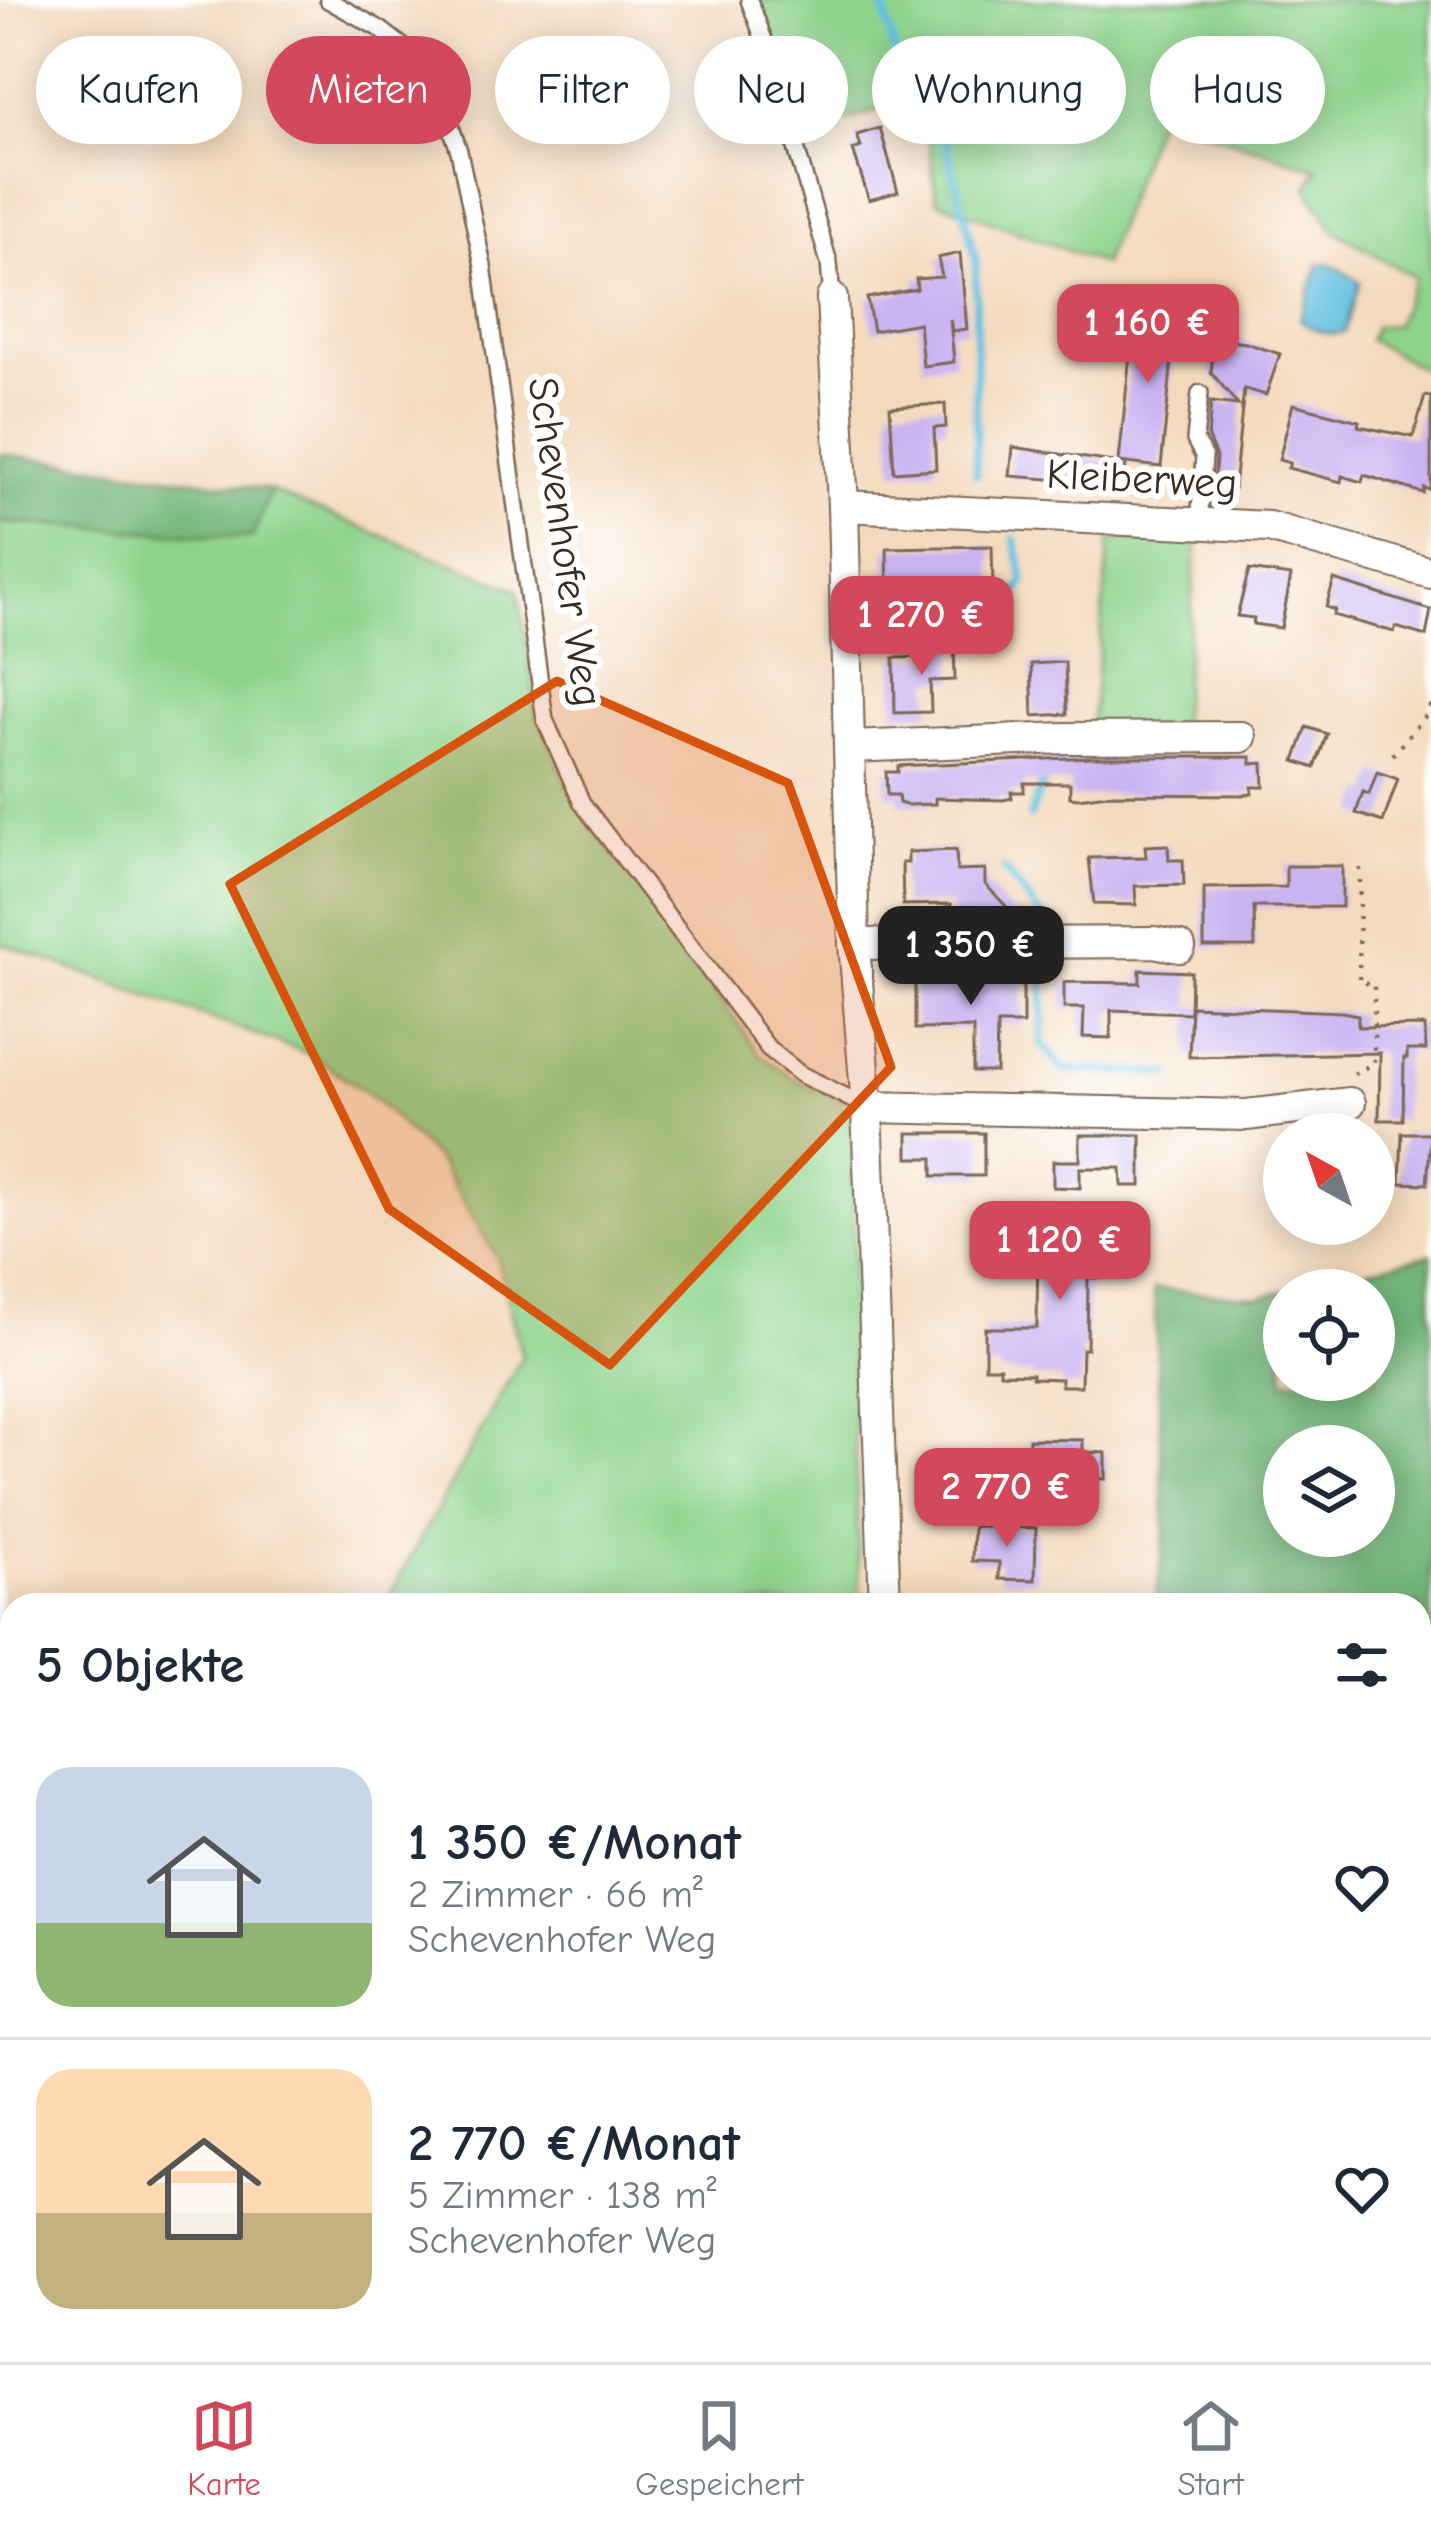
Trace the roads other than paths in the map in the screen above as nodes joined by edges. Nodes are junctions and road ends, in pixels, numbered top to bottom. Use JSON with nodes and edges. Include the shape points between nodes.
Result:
{"nodes":[{"id":1,"x":328,"y":0,"type":"edge"},
{"id":2,"x":749,"y":0,"type":"edge"},
{"id":3,"x":832,"y":298,"type":"joint"},
{"id":4,"x":1200,"y":393,"type":"dead end"},
{"id":5,"x":843,"y":506,"type":"junction"},
{"id":6,"x":1199,"y":524,"type":"junction"},
{"id":7,"x":1431,"y":573,"type":"edge"},
{"id":8,"x":1241,"y":737,"type":"dead end"},
{"id":9,"x":850,"y":747,"type":"junction"},
{"id":10,"x":854,"y":944,"type":"junction"},
{"id":11,"x":1180,"y":947,"type":"dead end"},
{"id":12,"x":1350,"y":1103,"type":"road end"},
{"id":13,"x":867,"y":1107,"type":"junction"},
{"id":14,"x":885,"y":1593,"type":"edge"}],
"edges":[{"from":1,"to":13,"type":"lane","name":"Schevenhofer Weg","via":[[433,68],[483,266],[545,720],[582,803],[768,1048]]},
{"from":2,"to":3,"type":"lane","via":[[829,263]]},
{"from":3,"to":5,"type":"street"},
{"from":4,"to":6,"type":"lane"},
{"from":5,"to":6,"type":"street","name":"Kleiberweg"},
{"from":5,"to":9,"type":"street"},
{"from":6,"to":7,"type":"street","name":"Kleiberweg","via":[[1269,527]]},
{"from":8,"to":9,"type":"street"},
{"from":9,"to":10,"type":"street"},
{"from":10,"to":11,"type":"street"},
{"from":10,"to":13,"type":"street"},
{"from":12,"to":13,"type":"street","name":"Schevenhofer Weg","via":[[1246,1115]]},
{"from":13,"to":14,"type":"street"}]}
